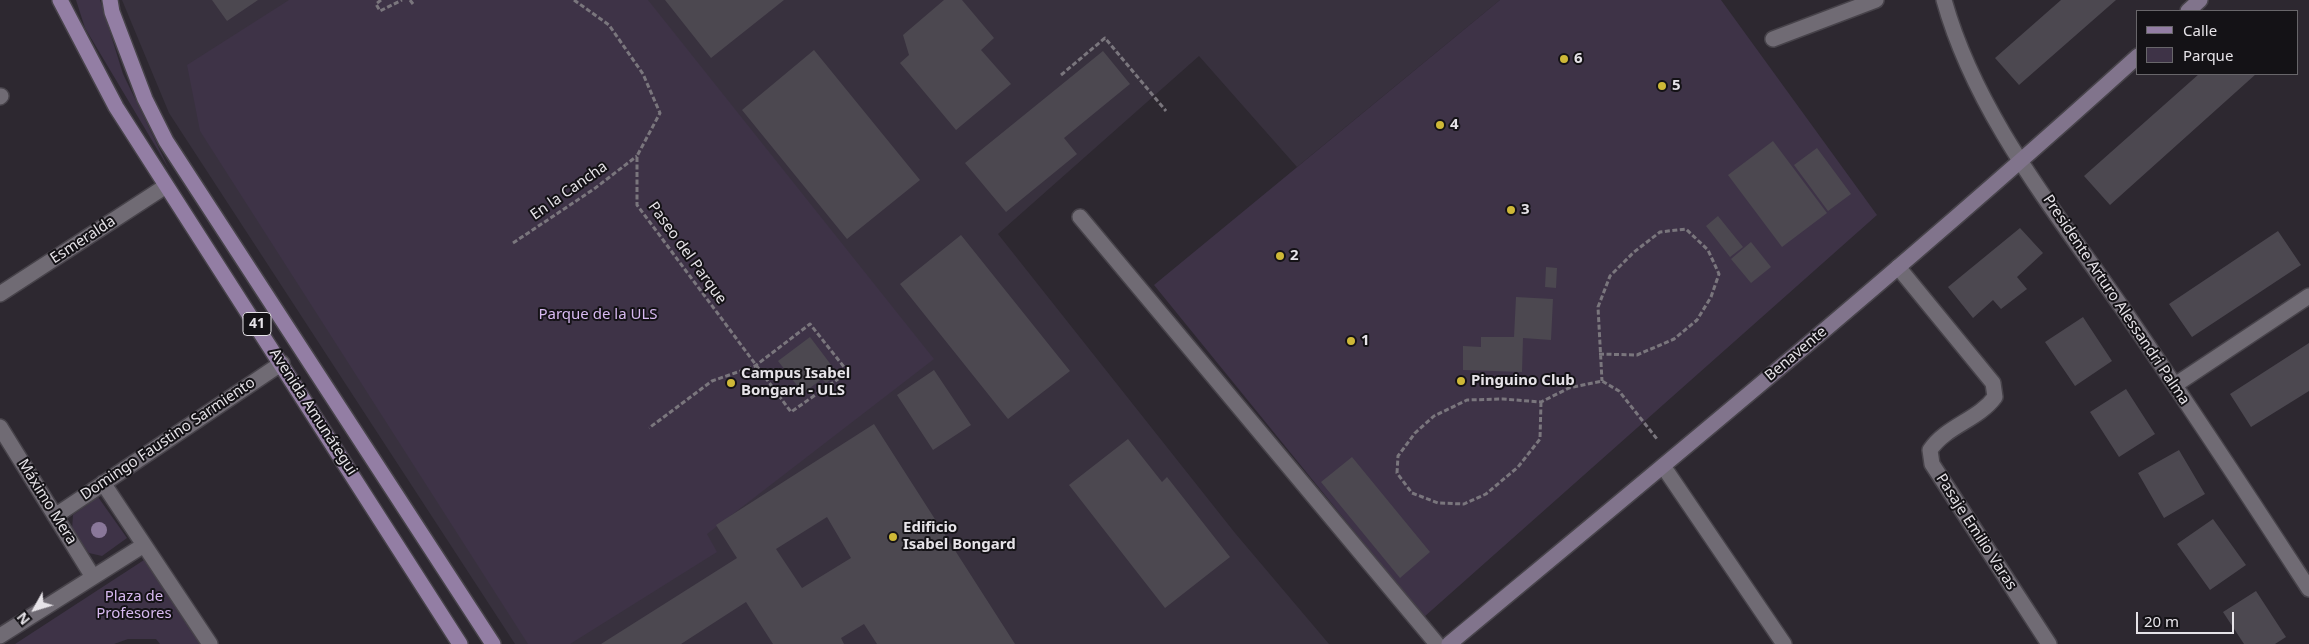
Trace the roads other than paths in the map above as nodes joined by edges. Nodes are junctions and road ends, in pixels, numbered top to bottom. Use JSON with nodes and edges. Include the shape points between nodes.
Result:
{"nodes":[{"id":1,"x":60,"y":0,"type":"edge"},
{"id":2,"x":110,"y":0,"type":"edge"},
{"id":3,"x":1876,"y":0,"type":"edge"},
{"id":4,"x":1944,"y":0,"type":"edge"},
{"id":5,"x":2200,"y":0,"type":"edge"},
{"id":6,"x":2189,"y":10,"type":"edge"},
{"id":7,"x":1773,"y":39,"type":"dead end"},
{"id":8,"x":2136,"y":58,"type":"edge"},
{"id":9,"x":2021,"y":162,"type":"junction"},
{"id":10,"x":166,"y":186,"type":"junction"},
{"id":11,"x":1080,"y":217,"type":"dead end"},
{"id":12,"x":1898,"y":267,"type":"junction"},
{"id":13,"x":0,"y":294,"type":"edge"},
{"id":14,"x":2309,"y":296,"type":"edge"},
{"id":15,"x":282,"y":363,"type":"junction"},
{"id":16,"x":2175,"y":385,"type":"junction"},
{"id":17,"x":0,"y":427,"type":"edge"},
{"id":18,"x":1668,"y":462,"type":"junction"},
{"id":19,"x":103,"y":482,"type":"junction"},
{"id":20,"x":55,"y":516,"type":"junction"},
{"id":21,"x":144,"y":545,"type":"junction"},
{"id":22,"x":93,"y":577,"type":"junction"},
{"id":23,"x":2309,"y":589,"type":"edge"},
{"id":24,"x":0,"y":636,"type":"edge"},
{"id":25,"x":210,"y":644,"type":"edge"},
{"id":26,"x":460,"y":644,"type":"edge"},
{"id":27,"x":493,"y":644,"type":"edge"},
{"id":28,"x":1437,"y":644,"type":"edge"},
{"id":29,"x":1449,"y":644,"type":"edge"},
{"id":30,"x":1784,"y":644,"type":"edge"},
{"id":31,"x":2049,"y":644,"type":"edge"}],
"edges":[{"from":1,"to":10,"type":"main road","name":"Avenida Amunátegui","number":"41","via":[[116,106]]},
{"from":2,"to":27,"type":"main road","name":"Avenida Amunátegui","number":"41","via":[[145,99],[166,141]]},
{"from":3,"to":7,"type":"street"},
{"from":4,"to":9,"type":"street","name":"Presidente Arturo Alessandri Palma","via":[[1951,25],[1983,96]]},
{"from":5,"to":6,"type":"main road"},
{"from":8,"to":9,"type":"main road","name":"Benavente"},
{"from":9,"to":12,"type":"main road","name":"Benavente"},
{"from":9,"to":16,"type":"street","name":"Presidente Arturo Alessandri Palma"},
{"from":10,"to":13,"type":"street","name":"Esmeralda"},
{"from":10,"to":15,"type":"main road","name":"Avenida Amunátegui","number":"41"},
{"from":11,"to":28,"type":"street"},
{"from":12,"to":18,"type":"main road","name":"Benavente"},
{"from":12,"to":31,"type":"street","name":"Pasaje Emilio Varas","via":[[1993,383],[1995,397],[1988,407],[1937,440],[1930,450],[1932,464]]},
{"from":14,"to":16,"type":"street"},
{"from":15,"to":19,"type":"street","name":"Domingo Faustino Sarmiento"},
{"from":15,"to":26,"type":"main road","name":"Avenida Amunátegui","number":"41"},
{"from":16,"to":23,"type":"street","name":"Presidente Arturo Alessandri Palma"},
{"from":17,"to":20,"type":"street","name":"Máximo Mera"},
{"from":18,"to":29,"type":"main road","name":"Benavente"},
{"from":18,"to":30,"type":"street"},
{"from":19,"to":20,"type":"street","name":"Domingo Faustino Sarmiento"},
{"from":19,"to":21,"type":"street"},
{"from":20,"to":22,"type":"street","name":"Máximo Mera"},
{"from":21,"to":22,"type":"street"},
{"from":21,"to":25,"type":"street"},
{"from":22,"to":24,"type":"street"}]}
